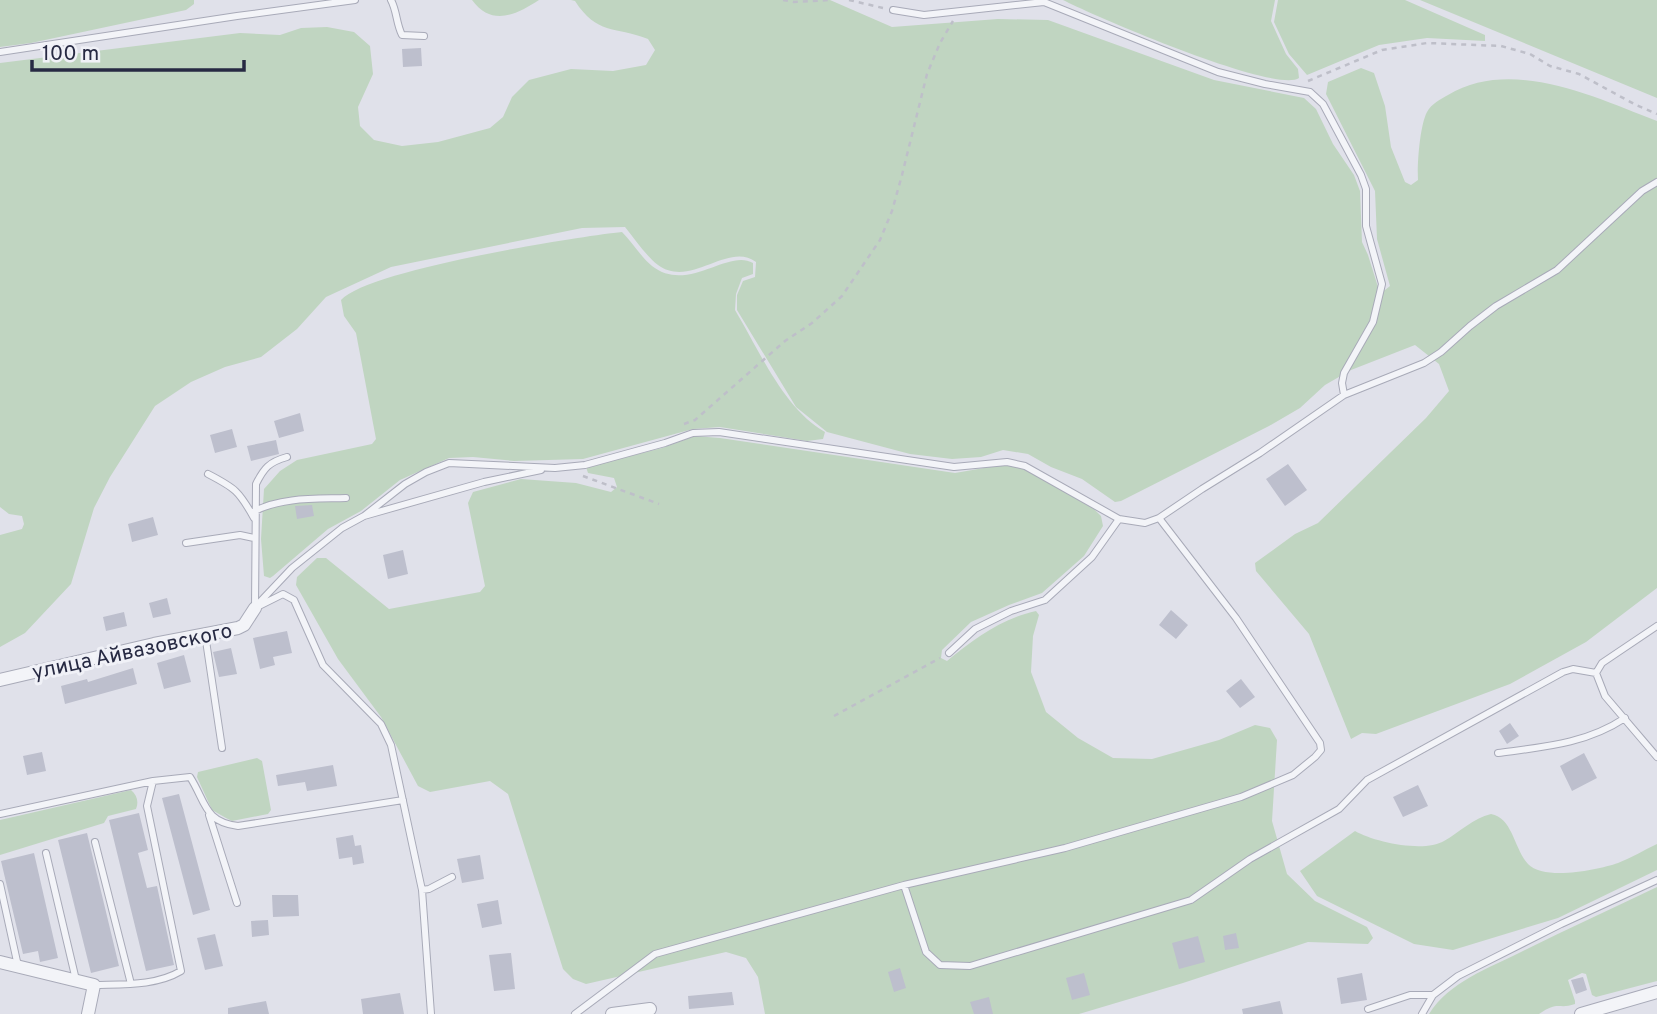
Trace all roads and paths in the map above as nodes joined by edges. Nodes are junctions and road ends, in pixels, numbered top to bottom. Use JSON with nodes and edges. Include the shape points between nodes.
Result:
{"nodes":[{"id":1,"x":355,"y":0,"type":"edge"},
{"id":2,"x":391,"y":0,"type":"edge"},
{"id":3,"x":783,"y":0,"type":"edge"},
{"id":4,"x":830,"y":0,"type":"edge"},
{"id":5,"x":849,"y":0,"type":"edge"},
{"id":6,"x":1045,"y":1,"type":"edge"},
{"id":7,"x":893,"y":10,"type":"joint"},
{"id":8,"x":958,"y":12,"type":"junction"},
{"id":9,"x":424,"y":36,"type":"dead end"},
{"id":10,"x":0,"y":52,"type":"edge"},
{"id":11,"x":1292,"y":88,"type":"junction"},
{"id":12,"x":1657,"y":114,"type":"edge"},
{"id":13,"x":1657,"y":182,"type":"edge"},
{"id":14,"x":1344,"y":395,"type":"junction"},
{"id":15,"x":665,"y":443,"type":"junction"},
{"id":16,"x":288,"y":457,"type":"dead end"},
{"id":17,"x":555,"y":468,"type":"junction"},
{"id":18,"x":208,"y":474,"type":"dead end"},
{"id":19,"x":609,"y":485,"type":"dead end"},
{"id":20,"x":345,"y":498,"type":"dead end"},
{"id":21,"x":659,"y":504,"type":"dead end"},
{"id":22,"x":254,"y":514,"type":"junction"},
{"id":23,"x":364,"y":516,"type":"junction"},
{"id":24,"x":1119,"y":519,"type":"junction"},
{"id":25,"x":1159,"y":519,"type":"junction"},
{"id":26,"x":254,"y":538,"type":"junction"},
{"id":27,"x":187,"y":543,"type":"dead end"},
{"id":28,"x":255,"y":608,"type":"junction"},
{"id":29,"x":1657,"y":626,"type":"edge"},
{"id":30,"x":205,"y":634,"type":"junction"},
{"id":31,"x":949,"y":653,"type":"joint"},
{"id":32,"x":1596,"y":673,"type":"junction"},
{"id":33,"x":0,"y":680,"type":"edge"},
{"id":34,"x":834,"y":716,"type":"dead end"},
{"id":35,"x":1625,"y":718,"type":"junction"},
{"id":36,"x":222,"y":748,"type":"dead end"},
{"id":37,"x":1498,"y":753,"type":"dead end"},
{"id":38,"x":1657,"y":757,"type":"edge"},
{"id":39,"x":153,"y":781,"type":"junction"},
{"id":40,"x":403,"y":800,"type":"junction"},
{"id":41,"x":0,"y":814,"type":"edge"},
{"id":42,"x":209,"y":815,"type":"junction"},
{"id":43,"x":95,"y":842,"type":"dead end"},
{"id":44,"x":46,"y":853,"type":"dead end"},
{"id":45,"x":452,"y":877,"type":"dead end"},
{"id":46,"x":1657,"y":880,"type":"edge"},
{"id":47,"x":0,"y":884,"type":"edge"},
{"id":48,"x":904,"y":885,"type":"junction"},
{"id":49,"x":422,"y":890,"type":"junction"},
{"id":50,"x":237,"y":903,"type":"dead end"},
{"id":51,"x":0,"y":962,"type":"edge"},
{"id":52,"x":18,"y":966,"type":"junction"},
{"id":53,"x":76,"y":980,"type":"junction"},
{"id":54,"x":131,"y":984,"type":"junction"},
{"id":55,"x":94,"y":985,"type":"junction"},
{"id":56,"x":1657,"y":992,"type":"edge"},
{"id":57,"x":1433,"y":995,"type":"junction"},
{"id":58,"x":650,"y":1009,"type":"dead end"},
{"id":59,"x":1368,"y":1009,"type":"dead end"},
{"id":60,"x":88,"y":1014,"type":"edge"},
{"id":61,"x":431,"y":1014,"type":"edge"},
{"id":62,"x":575,"y":1014,"type":"edge"},
{"id":63,"x":612,"y":1014,"type":"edge"},
{"id":64,"x":1422,"y":1014,"type":"edge"},
{"id":65,"x":1581,"y":1014,"type":"edge"}],
"edges":[{"from":1,"to":10,"type":"lane"},
{"from":2,"to":9,"type":"lane","via":[[402,35]]},
{"from":3,"to":4,"type":"path"},
{"from":5,"to":7,"type":"path"},
{"from":6,"to":8,"type":"lane"},
{"from":6,"to":11,"type":"lane","via":[[1218,72]]},
{"from":7,"to":8,"type":"lane","via":[[924,15]]},
{"from":8,"to":15,"type":"path","via":[[927,74],[880,240],[842,296],[695,419],[676,428]]},
{"from":11,"to":12,"type":"path","via":[[1382,50],[1427,43],[1501,46],[1579,74]]},
{"from":11,"to":14,"type":"lane","via":[[1310,92],[1322,104],[1366,189],[1366,226],[1382,284],[1373,322],[1344,373]]},
{"from":13,"to":14,"type":"lane","via":[[1557,271],[1496,306],[1441,352]]},
{"from":14,"to":25,"type":"lane"},
{"from":15,"to":17,"type":"lane","via":[[585,465]]},
{"from":15,"to":24,"type":"lane","via":[[693,433],[719,432],[954,467],[1007,462],[1025,466]]},
{"from":16,"to":22,"type":"lane","via":[[264,468],[256,484]]},
{"from":17,"to":23,"type":"lane","via":[[484,482]]},
{"from":17,"to":23,"type":"lane","via":[[449,463],[405,484]]},
{"from":18,"to":22,"type":"lane","via":[[240,493]]},
{"from":19,"to":21,"type":"path"},
{"from":20,"to":22,"type":"lane","via":[[286,501]]},
{"from":22,"to":26,"type":"lane"},
{"from":23,"to":28,"type":"lane","via":[[292,568]]},
{"from":24,"to":25,"type":"lane","via":[[1144,523]]},
{"from":24,"to":31,"type":"lane","via":[[1092,557],[1045,600],[975,629]]},
{"from":25,"to":48,"type":"lane","via":[[1236,618],[1321,750],[1293,775],[1241,797],[1065,848]]},
{"from":26,"to":27,"type":"lane","via":[[240,535]]},
{"from":26,"to":28,"type":"lane"},
{"from":28,"to":30,"type":"street","name":"улица Айвазовского","via":[[238,628]]},
{"from":28,"to":40,"type":"lane","via":[[283,594],[295,600],[323,665],[381,724],[397,764]]},
{"from":29,"to":32,"type":"lane","via":[[1602,663]]},
{"from":30,"to":33,"type":"street","name":"улица Айвазовского"},
{"from":30,"to":36,"type":"lane"},
{"from":31,"to":34,"type":"path"},
{"from":32,"to":35,"type":"lane","via":[[1605,696]]},
{"from":32,"to":48,"type":"lane","via":[[1563,672],[1367,780],[1339,809],[1250,859],[1191,900],[970,966],[940,965],[926,952]]},
{"from":35,"to":37,"type":"lane","via":[[1594,736]]},
{"from":35,"to":38,"type":"lane"},
{"from":39,"to":41,"type":"lane"},
{"from":39,"to":42,"type":"lane","via":[[190,777]]},
{"from":39,"to":54,"type":"lane","via":[[147,806],[181,971]]},
{"from":40,"to":42,"type":"lane","via":[[238,826],[224,825]]},
{"from":40,"to":49,"type":"lane"},
{"from":42,"to":50,"type":"lane"},
{"from":43,"to":54,"type":"lane"},
{"from":44,"to":53,"type":"lane"},
{"from":45,"to":49,"type":"lane"},
{"from":46,"to":57,"type":"lane","via":[[1458,976]]},
{"from":47,"to":52,"type":"lane"},
{"from":48,"to":62,"type":"lane","via":[[655,954]]},
{"from":49,"to":61,"type":"lane"},
{"from":51,"to":52,"type":"street"},
{"from":52,"to":53,"type":"street"},
{"from":53,"to":55,"type":"street"},
{"from":54,"to":55,"type":"lane"},
{"from":55,"to":60,"type":"street"},
{"from":56,"to":65,"type":"street"},
{"from":57,"to":59,"type":"lane","via":[[1409,995]]},
{"from":57,"to":64,"type":"lane"},
{"from":58,"to":63,"type":"street"}]}
